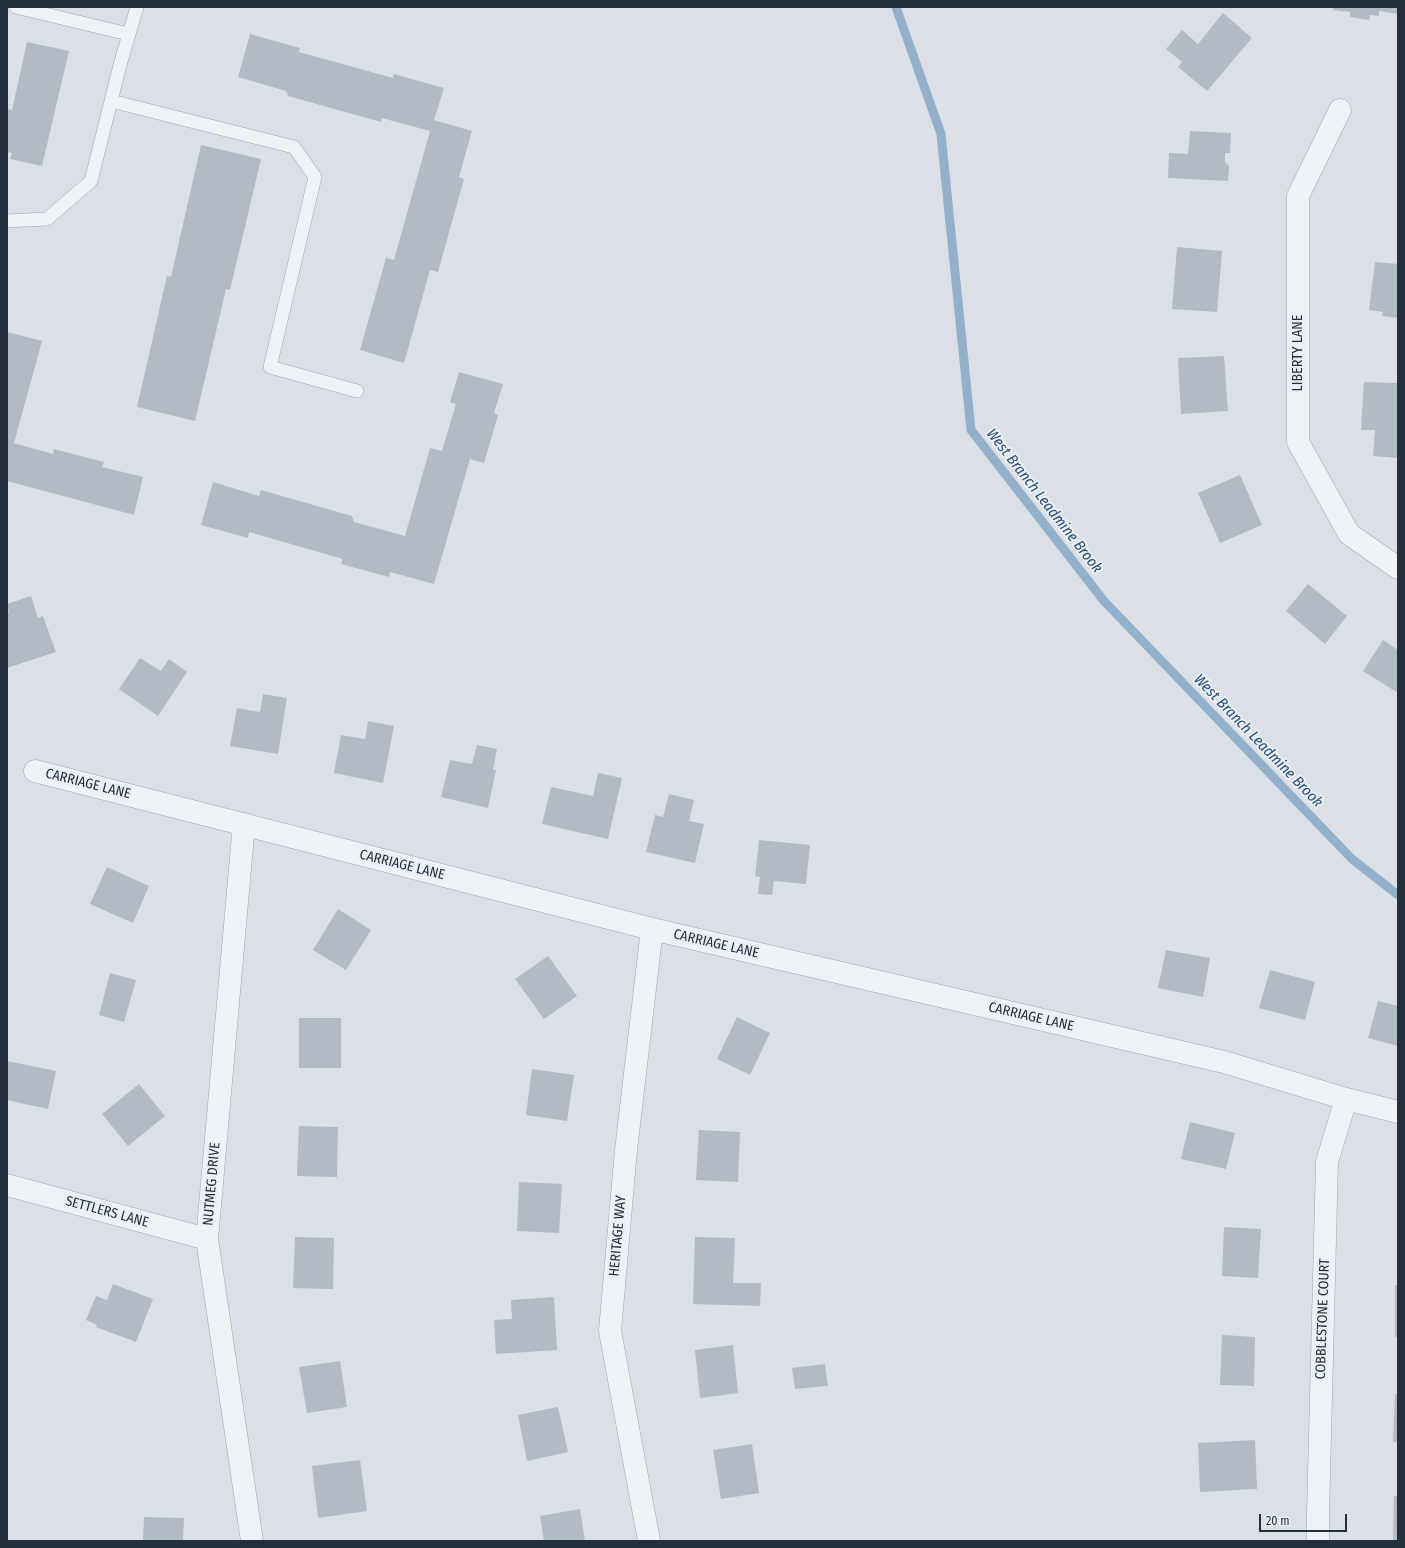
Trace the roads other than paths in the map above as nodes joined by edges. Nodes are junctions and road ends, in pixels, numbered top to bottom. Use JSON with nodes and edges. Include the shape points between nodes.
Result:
{"nodes":[{"id":1,"x":16,"y":7,"type":"edge"},
{"id":2,"x":137,"y":7,"type":"edge"},
{"id":3,"x":128,"y":34,"type":"junction"},
{"id":4,"x":111,"y":101,"type":"junction"},
{"id":5,"x":1340,"y":110,"type":"dead end"},
{"id":6,"x":7,"y":221,"type":"edge"},
{"id":7,"x":357,"y":391,"type":"dead end"},
{"id":8,"x":1398,"y":568,"type":"edge"},
{"id":9,"x":35,"y":771,"type":"dead end"},
{"id":10,"x":244,"y":824,"type":"junction"},
{"id":11,"x":652,"y":929,"type":"junction"},
{"id":12,"x":1346,"y":1100,"type":"junction"},
{"id":13,"x":1398,"y":1112,"type":"edge"},
{"id":14,"x":7,"y":1184,"type":"edge"},
{"id":15,"x":207,"y":1239,"type":"junction"},
{"id":16,"x":252,"y":1541,"type":"edge"},
{"id":17,"x":648,"y":1541,"type":"edge"},
{"id":18,"x":1318,"y":1541,"type":"edge"}],
"edges":[{"from":1,"to":3,"type":"lane"},
{"from":2,"to":3,"type":"lane"},
{"from":3,"to":4,"type":"lane"},
{"from":4,"to":6,"type":"lane","via":[[91,181],[47,219]]},
{"from":4,"to":7,"type":"lane","via":[[294,147],[315,177],[270,367]]},
{"from":5,"to":8,"type":"street","name":"LIBERTY LANE","via":[[1298,196],[1298,442],[1348,534]]},
{"from":9,"to":10,"type":"street","name":"CARRIAGE LANE"},
{"from":10,"to":11,"type":"street","name":"CARRIAGE LANE"},
{"from":10,"to":15,"type":"street","name":"NUTMEG DRIVE"},
{"from":11,"to":12,"type":"street","name":"CARRIAGE LANE","via":[[1224,1062]]},
{"from":11,"to":17,"type":"street","name":"HERITAGE WAY","via":[[626,1150],[610,1331]]},
{"from":12,"to":13,"type":"street","name":"CARRIAGE LANE"},
{"from":12,"to":18,"type":"street","name":"COBBLESTONE COURT","via":[[1327,1162]]},
{"from":14,"to":15,"type":"street","name":"SETTLERS LANE"},
{"from":15,"to":16,"type":"street","name":"NUTMEG DRIVE"}]}
